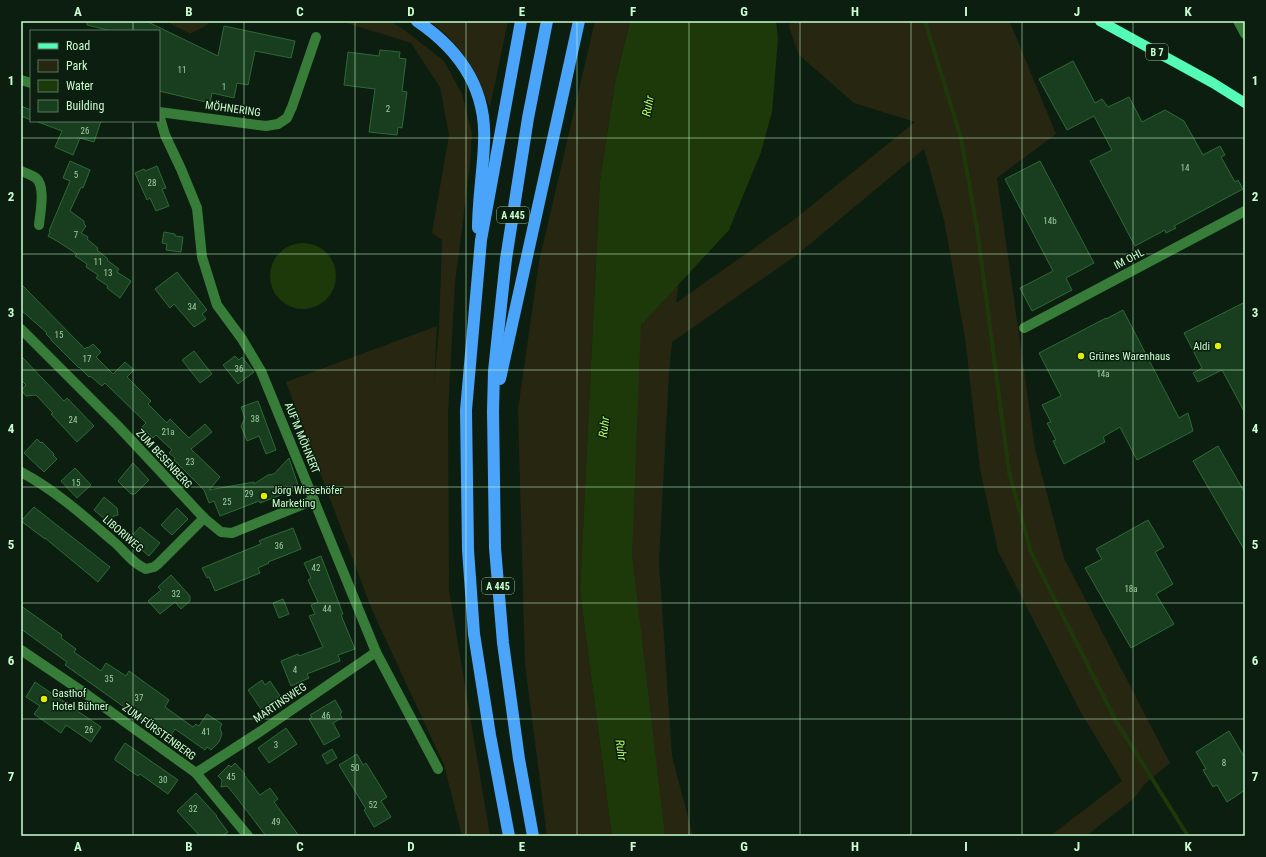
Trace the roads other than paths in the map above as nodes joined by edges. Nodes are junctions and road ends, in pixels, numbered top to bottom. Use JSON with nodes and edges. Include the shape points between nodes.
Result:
{"nodes":[{"id":1,"x":416,"y":21,"type":"edge"},
{"id":2,"x":521,"y":21,"type":"edge"},
{"id":3,"x":548,"y":21,"type":"edge"},
{"id":4,"x":579,"y":21,"type":"edge"},
{"id":5,"x":1100,"y":21,"type":"edge"},
{"id":6,"x":1238,"y":21,"type":"edge"},
{"id":7,"x":1245,"y":34,"type":"edge"},
{"id":8,"x":316,"y":37,"type":"dead end"},
{"id":9,"x":1245,"y":103,"type":"edge"},
{"id":10,"x":160,"y":113,"type":"edge"},
{"id":11,"x":160,"y":117,"type":"edge"},
{"id":12,"x":21,"y":171,"type":"edge"},
{"id":13,"x":1245,"y":211,"type":"edge"},
{"id":14,"x":39,"y":225,"type":"dead end"},
{"id":15,"x":478,"y":263,"type":"junction"},
{"id":16,"x":1024,"y":328,"type":"dead end"},
{"id":17,"x":21,"y":329,"type":"edge"},
{"id":18,"x":493,"y":411,"type":"junction"},
{"id":19,"x":21,"y":472,"type":"edge"},
{"id":20,"x":314,"y":500,"type":"junction"},
{"id":21,"x":204,"y":518,"type":"junction"},
{"id":22,"x":21,"y":650,"type":"edge"},
{"id":23,"x":376,"y":652,"type":"junction"},
{"id":24,"x":438,"y":769,"type":"dead end"},
{"id":25,"x":196,"y":773,"type":"junction"},
{"id":26,"x":248,"y":836,"type":"edge"},
{"id":27,"x":509,"y":836,"type":"edge"},
{"id":28,"x":533,"y":836,"type":"edge"}],
"edges":[{"from":1,"to":15,"type":"highway","via":[[451,48],[467,70],[478,94],[485,130],[478,214]]},
{"from":2,"to":15,"type":"highway","number":"A 445"},
{"from":3,"to":18,"type":"highway","number":"A 445","via":[[528,118],[506,259],[494,371]]},
{"from":4,"to":18,"type":"highway"},
{"from":5,"to":9,"type":"main road","number":"B 7"},
{"from":6,"to":7,"type":"street"},
{"from":8,"to":10,"type":"street","name":"MÖHNERING","via":[[292,107],[287,118],[278,124],[266,126]]},
{"from":11,"to":20,"type":"street","name":"AUF'M MÖHNERT","via":[[165,135],[197,208],[202,257],[217,305],[261,371]]},
{"from":12,"to":14,"type":"street","via":[[37,179],[41,185]]},
{"from":13,"to":16,"type":"street","name":"IM OHL"},
{"from":15,"to":27,"type":"highway","number":"A 445","via":[[466,410],[468,550],[474,634]]},
{"from":17,"to":21,"type":"street","name":"ZUM BESENBERG","via":[[118,426]]},
{"from":18,"to":28,"type":"highway","number":"A 445","via":[[495,548],[503,643],[518,759]]},
{"from":19,"to":21,"type":"street","name":"LIBORIWEG","via":[[54,492],[146,568],[158,564]]},
{"from":20,"to":21,"type":"street","name":"ZUM BESENBERG","via":[[232,534],[221,532]]},
{"from":20,"to":23,"type":"street","name":"AUF'M MÖHNERT"},
{"from":22,"to":25,"type":"street","name":"ZUM FÜRSTENBERG"},
{"from":23,"to":24,"type":"street","name":"AUF'M MÖHNERT"},
{"from":23,"to":25,"type":"street","name":"MARTINSWEG"},
{"from":25,"to":26,"type":"street","name":"ZUM FÜRSTENBERG"}]}
